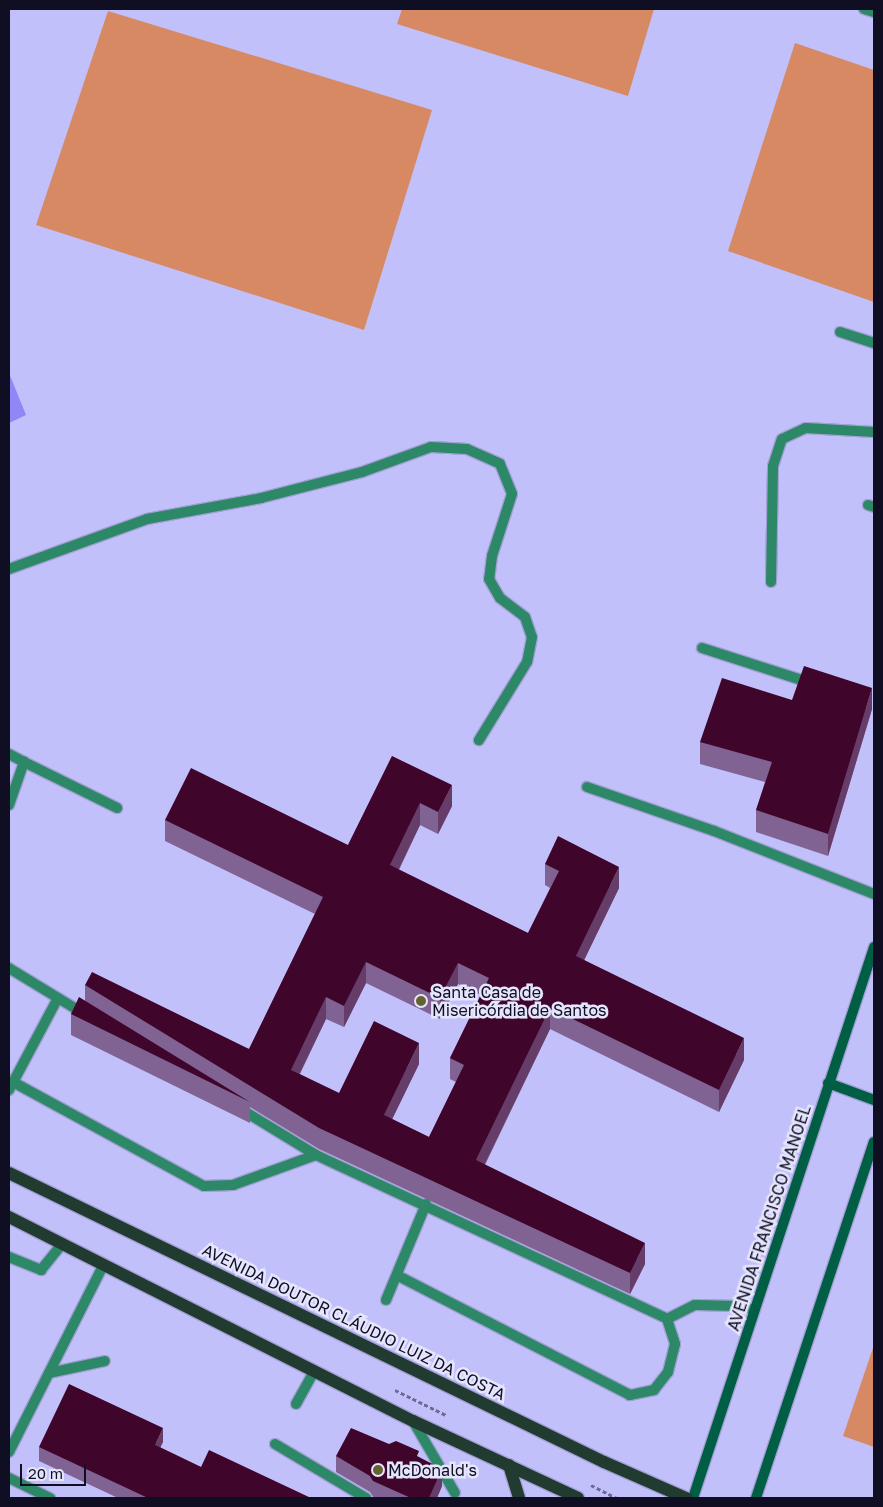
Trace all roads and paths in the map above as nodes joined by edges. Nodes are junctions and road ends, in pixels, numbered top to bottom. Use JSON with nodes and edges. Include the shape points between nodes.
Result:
{"nodes":[{"id":1,"x":864,"y":9,"type":"edge"},
{"id":2,"x":874,"y":12,"type":"edge"},
{"id":3,"x":840,"y":332,"type":"dead end"},
{"id":4,"x":874,"y":342,"type":"edge"},
{"id":5,"x":874,"y":432,"type":"edge"},
{"id":6,"x":9,"y":568,"type":"edge"},
{"id":7,"x":772,"y":582,"type":"dead end"},
{"id":8,"x":702,"y":648,"type":"dead end"},
{"id":9,"x":820,"y":686,"type":"edge"},
{"id":10,"x":479,"y":740,"type":"dead end"},
{"id":11,"x":9,"y":754,"type":"edge"},
{"id":12,"x":24,"y":762,"type":"junction"},
{"id":13,"x":587,"y":787,"type":"dead end"},
{"id":14,"x":9,"y":805,"type":"edge"},
{"id":15,"x":117,"y":808,"type":"dead end"},
{"id":16,"x":874,"y":894,"type":"edge"},
{"id":17,"x":874,"y":947,"type":"edge"},
{"id":18,"x":9,"y":968,"type":"edge"},
{"id":19,"x":58,"y":998,"type":"junction"},
{"id":20,"x":100,"y":1024,"type":"edge"},
{"id":21,"x":828,"y":1084,"type":"junction"},
{"id":22,"x":11,"y":1086,"type":"edge"},
{"id":23,"x":874,"y":1100,"type":"edge"},
{"id":24,"x":233,"y":1104,"type":"edge"},
{"id":25,"x":874,"y":1142,"type":"edge"},
{"id":26,"x":316,"y":1155,"type":"junction"},
{"id":27,"x":9,"y":1173,"type":"edge"},
{"id":28,"x":426,"y":1204,"type":"junction"},
{"id":29,"x":9,"y":1217,"type":"edge"},
{"id":30,"x":62,"y":1244,"type":"junction"},
{"id":31,"x":9,"y":1257,"type":"edge"},
{"id":32,"x":103,"y":1266,"type":"junction"},
{"id":33,"x":397,"y":1275,"type":"junction"},
{"id":34,"x":386,"y":1300,"type":"dead end"},
{"id":35,"x":755,"y":1310,"type":"junction"},
{"id":36,"x":667,"y":1319,"type":"junction"},
{"id":37,"x":105,"y":1361,"type":"dead end"},
{"id":38,"x":314,"y":1372,"type":"junction"},
{"id":39,"x":48,"y":1373,"type":"junction"},
{"id":40,"x":296,"y":1404,"type":"dead end"},
{"id":41,"x":413,"y":1421,"type":"junction"},
{"id":42,"x":275,"y":1444,"type":"dead end"},
{"id":43,"x":9,"y":1452,"type":"edge"},
{"id":44,"x":509,"y":1465,"type":"junction"},
{"id":45,"x":9,"y":1478,"type":"edge"},
{"id":46,"x":455,"y":1493,"type":"dead end"},
{"id":47,"x":50,"y":1498,"type":"edge"},
{"id":48,"x":366,"y":1498,"type":"edge"},
{"id":49,"x":519,"y":1498,"type":"edge"},
{"id":50,"x":578,"y":1498,"type":"edge"},
{"id":51,"x":686,"y":1498,"type":"edge"},
{"id":52,"x":693,"y":1498,"type":"edge"},
{"id":53,"x":756,"y":1498,"type":"edge"}],
"edges":[{"from":1,"to":2,"type":"street"},
{"from":3,"to":4,"type":"street"},
{"from":5,"to":7,"type":"street","via":[[806,428],[782,439],[773,466]]},
{"from":6,"to":10,"type":"street","via":[[147,519],[261,498],[362,472],[431,447],[468,449],[500,464],[512,494],[492,556],[490,579],[500,598],[525,618],[532,637],[527,662]]},
{"from":8,"to":9,"type":"street"},
{"from":11,"to":12,"type":"street"},
{"from":12,"to":14,"type":"street"},
{"from":12,"to":15,"type":"street"},
{"from":13,"to":16,"type":"street"},
{"from":17,"to":21,"type":"street","name":"AVENIDA FRANCISCO MANOEL"},
{"from":18,"to":19,"type":"street"},
{"from":19,"to":20,"type":"street"},
{"from":19,"to":22,"type":"street"},
{"from":21,"to":23,"type":"street"},
{"from":21,"to":35,"type":"street","name":"AVENIDA FRANCISCO MANOEL"},
{"from":22,"to":26,"type":"street","via":[[204,1186],[233,1185]]},
{"from":24,"to":26,"type":"street"},
{"from":25,"to":53,"type":"street"},
{"from":26,"to":28,"type":"street"},
{"from":27,"to":51,"type":"main road","name":"AVENIDA DOUTOR CLÁUDIO LUIZ DA COSTA","via":[[604,1462]]},
{"from":28,"to":33,"type":"street"},
{"from":28,"to":36,"type":"street"},
{"from":29,"to":30,"type":"main road"},
{"from":30,"to":31,"type":"street","via":[[41,1270]]},
{"from":30,"to":32,"type":"main road"},
{"from":32,"to":38,"type":"main road"},
{"from":32,"to":39,"type":"street"},
{"from":33,"to":34,"type":"street"},
{"from":33,"to":36,"type":"street","via":[[630,1395],[654,1390],[668,1372],[675,1344]]},
{"from":35,"to":36,"type":"street","via":[[739,1306],[695,1305]]},
{"from":35,"to":52,"type":"street","name":"AVENIDA FRANCISCO MANOEL"},
{"from":37,"to":39,"type":"street"},
{"from":38,"to":40,"type":"street"},
{"from":38,"to":41,"type":"main road"},
{"from":39,"to":43,"type":"street"},
{"from":41,"to":44,"type":"main road"},
{"from":41,"to":46,"type":"street"},
{"from":42,"to":48,"type":"street"},
{"from":44,"to":49,"type":"main road"},
{"from":44,"to":50,"type":"main road"},
{"from":45,"to":47,"type":"street"}]}
